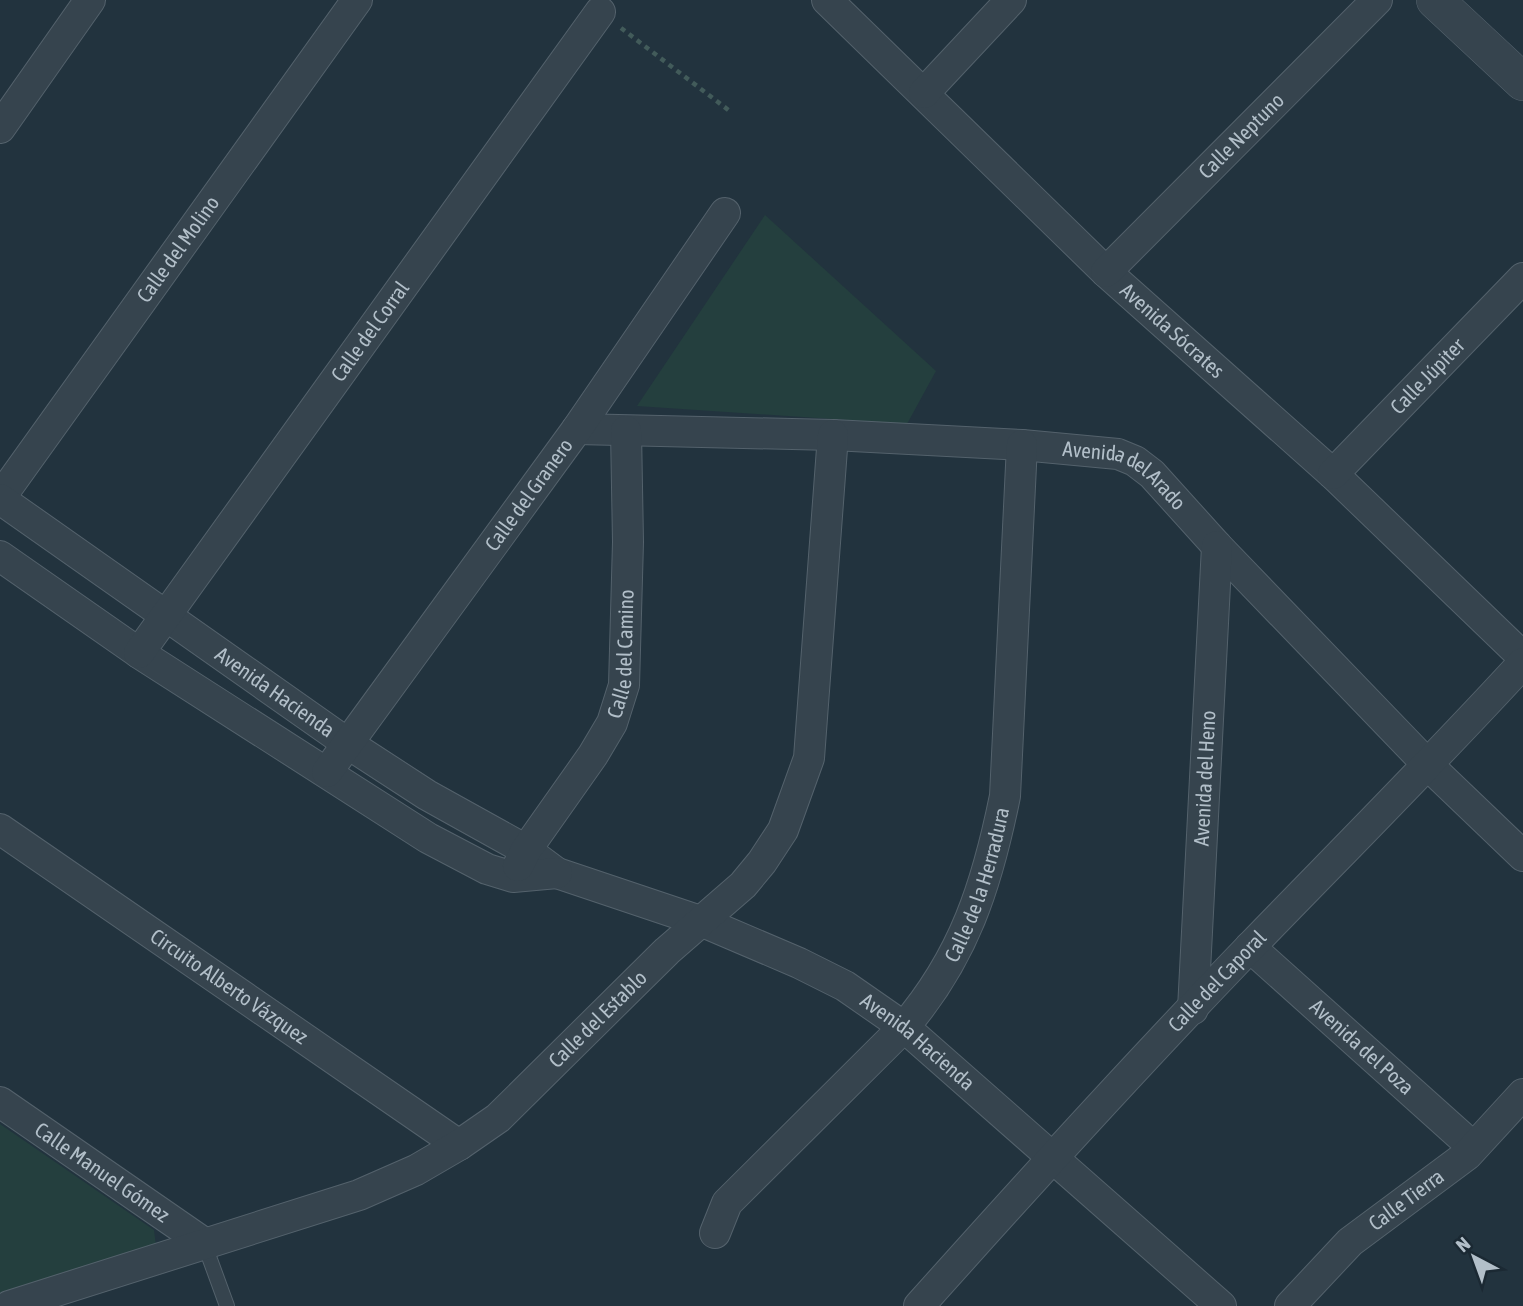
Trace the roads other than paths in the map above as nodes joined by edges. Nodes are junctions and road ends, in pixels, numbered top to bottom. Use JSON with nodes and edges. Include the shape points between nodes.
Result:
{"nodes":[{"id":1,"x":90,"y":0,"type":"edge"},
{"id":2,"x":357,"y":0,"type":"edge"},
{"id":3,"x":827,"y":0,"type":"edge"},
{"id":4,"x":1011,"y":0,"type":"edge"},
{"id":5,"x":1377,"y":0,"type":"edge"},
{"id":6,"x":1435,"y":0,"type":"edge"},
{"id":7,"x":600,"y":12,"type":"road end"},
{"id":8,"x":1523,"y":82,"type":"edge"},
{"id":9,"x":924,"y":93,"type":"junction"},
{"id":10,"x":0,"y":128,"type":"edge"},
{"id":11,"x":725,"y":213,"type":"dead end"},
{"id":12,"x":1107,"y":272,"type":"junction"},
{"id":13,"x":1523,"y":278,"type":"edge"},
{"id":14,"x":577,"y":429,"type":"junction"},
{"id":15,"x":626,"y":431,"type":"junction"},
{"id":16,"x":832,"y":435,"type":"junction"},
{"id":17,"x":1022,"y":445,"type":"junction"},
{"id":18,"x":1333,"y":474,"type":"junction"},
{"id":19,"x":0,"y":498,"type":"edge"},
{"id":20,"x":1217,"y":546,"type":"junction"},
{"id":21,"x":0,"y":556,"type":"edge"},
{"id":22,"x":166,"y":616,"type":"junction"},
{"id":23,"x":139,"y":653,"type":"junction"},
{"id":24,"x":1523,"y":657,"type":"edge"},
{"id":25,"x":1523,"y":663,"type":"edge"},
{"id":26,"x":346,"y":743,"type":"junction"},
{"id":27,"x":1429,"y":766,"type":"junction"},
{"id":28,"x":327,"y":772,"type":"junction"},
{"id":29,"x":0,"y":829,"type":"edge"},
{"id":30,"x":527,"y":850,"type":"junction"},
{"id":31,"x":1523,"y":856,"type":"edge"},
{"id":32,"x":557,"y":873,"type":"junction"},
{"id":33,"x":513,"y":877,"type":"junction"},
{"id":34,"x":703,"y":922,"type":"junction"},
{"id":35,"x":1250,"y":947,"type":"junction"},
{"id":36,"x":1193,"y":1009,"type":"junction"},
{"id":37,"x":904,"y":1027,"type":"junction"},
{"id":38,"x":1523,"y":1094,"type":"edge"},
{"id":39,"x":0,"y":1102,"type":"edge"},
{"id":40,"x":458,"y":1146,"type":"junction"},
{"id":41,"x":1474,"y":1147,"type":"junction"},
{"id":42,"x":1052,"y":1157,"type":"junction"},
{"id":43,"x":715,"y":1233,"type":"dead end"},
{"id":44,"x":204,"y":1243,"type":"junction"},
{"id":45,"x":9,"y":1306,"type":"edge"},
{"id":46,"x":227,"y":1306,"type":"edge"},
{"id":47,"x":919,"y":1306,"type":"edge"},
{"id":48,"x":1221,"y":1306,"type":"edge"},
{"id":49,"x":1290,"y":1306,"type":"edge"}],
"edges":[{"from":1,"to":10,"type":"street"},
{"from":2,"to":19,"type":"street","name":"Calle del Molino"},
{"from":3,"to":9,"type":"street","name":"Avenida Sócrates"},
{"from":4,"to":9,"type":"street"},
{"from":5,"to":12,"type":"street","name":"Calle Neptuno"},
{"from":6,"to":8,"type":"street"},
{"from":7,"to":22,"type":"street","name":"Calle del Corral"},
{"from":9,"to":12,"type":"street","name":"Avenida Sócrates"},
{"from":11,"to":14,"type":"street","name":"Calle del Granero"},
{"from":12,"to":18,"type":"street","name":"Avenida Sócrates"},
{"from":13,"to":18,"type":"street","name":"Calle Júpiter"},
{"from":14,"to":15,"type":"street","name":"Avenida del Arado"},
{"from":14,"to":26,"type":"street","name":"Calle del Granero"},
{"from":15,"to":16,"type":"street","name":"Avenida del Arado"},
{"from":15,"to":30,"type":"street","name":"Calle del Camino","via":[[624,685],[612,723]]},
{"from":16,"to":17,"type":"street","name":"Avenida del Arado"},
{"from":16,"to":34,"type":"street","name":"Calle del Establo","via":[[809,758],[776,841],[743,886]]},
{"from":17,"to":20,"type":"street","name":"Avenida del Arado","via":[[1118,454],[1135,461]]},
{"from":17,"to":37,"type":"street","name":"Calle de la Herradura","via":[[1005,796],[996,840],[961,945]]},
{"from":18,"to":24,"type":"street","name":"Avenida Sócrates"},
{"from":19,"to":22,"type":"street","name":"Avenida Hacienda"},
{"from":20,"to":27,"type":"street","name":"Avenida del Arado"},
{"from":20,"to":36,"type":"street","name":"Avenida del Heno"},
{"from":21,"to":23,"type":"street","name":"Avenida Hacienda"},
{"from":22,"to":23,"type":"street","name":"Calle del Corral"},
{"from":22,"to":26,"type":"street","name":"Avenida Hacienda"},
{"from":23,"to":28,"type":"street","name":"Avenida Hacienda"},
{"from":25,"to":27,"type":"street","name":"Calle del Caporal"},
{"from":26,"to":28,"type":"street","name":"Calle del Granero"},
{"from":26,"to":30,"type":"street","name":"Avenida Hacienda","via":[[427,795]]},
{"from":27,"to":31,"type":"street","name":"Avenida del Arado"},
{"from":27,"to":35,"type":"street","name":"Calle del Caporal"},
{"from":28,"to":33,"type":"street","name":"Avenida Hacienda","via":[[428,838],[487,869]]},
{"from":29,"to":40,"type":"street","name":"Circuito Alberto Vázquez"},
{"from":30,"to":32,"type":"street","name":"Avenida Hacienda"},
{"from":30,"to":33,"type":"street","name":"Calle del Camino"},
{"from":32,"to":33,"type":"street","name":"Avenida Hacienda"},
{"from":32,"to":34,"type":"street","name":"Avenida Hacienda"},
{"from":34,"to":37,"type":"street","name":"Avenida Hacienda","via":[[834,980]]},
{"from":34,"to":40,"type":"street","name":"Calle del Establo","via":[[667,951],[498,1118]]},
{"from":35,"to":36,"type":"street","name":"Calle del Caporal"},
{"from":35,"to":41,"type":"street","name":"Avenida del Poza"},
{"from":36,"to":42,"type":"street","name":"Calle del Caporal"},
{"from":37,"to":42,"type":"street","name":"Avenida Hacienda"},
{"from":37,"to":43,"type":"street","name":"Calle de la Herradura","via":[[727,1203]]},
{"from":38,"to":41,"type":"street","name":"Calle Tierra"},
{"from":39,"to":44,"type":"street","name":"Calle Manuel Gómez"},
{"from":40,"to":44,"type":"street","name":"Calle del Establo","via":[[359,1195]]},
{"from":41,"to":49,"type":"street","name":"Calle Tierra","via":[[1350,1242]]},
{"from":42,"to":47,"type":"street","name":"Calle del Caporal"},
{"from":42,"to":48,"type":"street","name":"Avenida Hacienda"},
{"from":44,"to":45,"type":"street","name":"Calle del Establo"},
{"from":44,"to":46,"type":"lane"}]}
